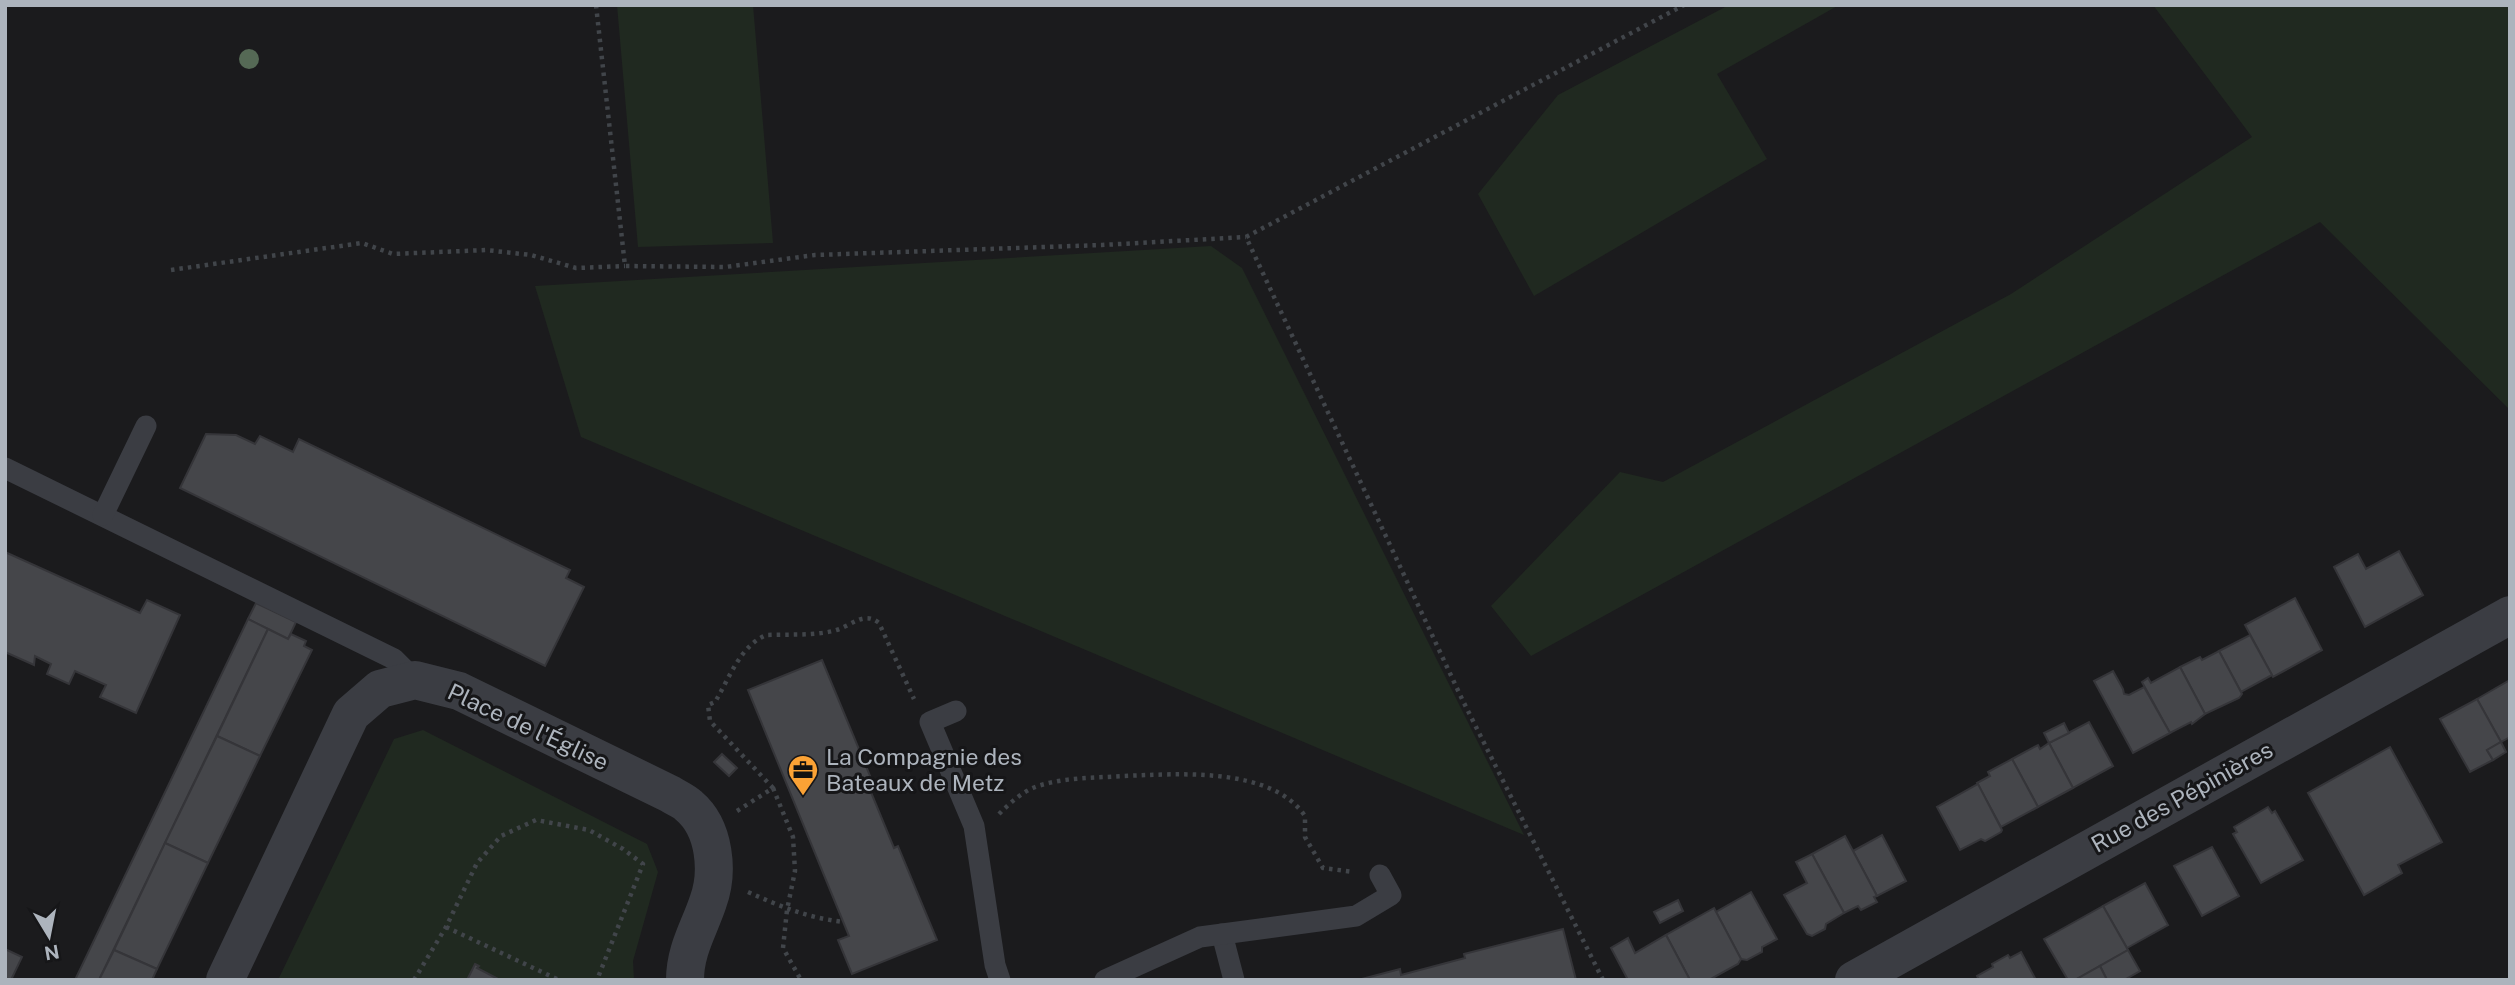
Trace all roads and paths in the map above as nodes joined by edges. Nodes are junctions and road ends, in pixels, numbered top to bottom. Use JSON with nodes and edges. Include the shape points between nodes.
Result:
{"nodes":[{"id":1,"x":596,"y":5,"type":"edge"},
{"id":2,"x":1684,"y":5,"type":"edge"},
{"id":3,"x":1247,"y":237,"type":"junction"},
{"id":4,"x":625,"y":266,"type":"junction"},
{"id":5,"x":171,"y":270,"type":"dead end"},
{"id":6,"x":146,"y":426,"type":"dead end"},
{"id":7,"x":5,"y":468,"type":"edge"},
{"id":8,"x":103,"y":515,"type":"junction"},
{"id":9,"x":2510,"y":615,"type":"edge"},
{"id":10,"x":415,"y":680,"type":"junction"},
{"id":11,"x":956,"y":711,"type":"dead end"},
{"id":12,"x":930,"y":722,"type":"junction"},
{"id":13,"x":773,"y":788,"type":"junction"},
{"id":14,"x":974,"y":826,"type":"junction"},
{"id":15,"x":706,"y":831,"type":"junction"},
{"id":16,"x":1380,"y":875,"type":"joint"},
{"id":17,"x":714,"y":879,"type":"junction"},
{"id":18,"x":786,"y":910,"type":"junction"},
{"id":19,"x":843,"y":922,"type":"dead end"},
{"id":20,"x":446,"y":927,"type":"junction"},
{"id":21,"x":1222,"y":934,"type":"junction"},
{"id":22,"x":225,"y":980,"type":"edge"},
{"id":23,"x":414,"y":980,"type":"edge"},
{"id":24,"x":559,"y":980,"type":"edge"},
{"id":25,"x":597,"y":980,"type":"edge"},
{"id":26,"x":685,"y":980,"type":"edge"},
{"id":27,"x":801,"y":980,"type":"edge"},
{"id":28,"x":1000,"y":980,"type":"edge"},
{"id":29,"x":1105,"y":980,"type":"edge"},
{"id":30,"x":1234,"y":980,"type":"edge"},
{"id":31,"x":1603,"y":980,"type":"edge"},
{"id":32,"x":1854,"y":980,"type":"edge"}],
"edges":[{"from":1,"to":4,"type":"path"},
{"from":2,"to":3,"type":"path"},
{"from":3,"to":4,"type":"path","via":[[815,254],[725,267]]},
{"from":3,"to":31,"type":"path","via":[[1462,699]]},
{"from":4,"to":5,"type":"path","via":[[576,268],[486,250],[393,254],[362,243]]},
{"from":6,"to":8,"type":"lane"},
{"from":7,"to":8,"type":"lane"},
{"from":8,"to":10,"type":"lane","via":[[394,659]]},
{"from":9,"to":32,"type":"street","name":"Rue des Pépinières"},
{"from":10,"to":15,"type":"street","name":"Place de l'Église","via":[[459,691],[670,794],[690,807]]},
{"from":10,"to":22,"type":"street","name":"Place de l'Église","via":[[380,689],[351,714]]},
{"from":11,"to":12,"type":"lane"},
{"from":12,"to":13,"type":"path","via":[[872,618],[864,617],[834,631],[766,635],[748,647],[715,702],[708,705],[709,721]]},
{"from":12,"to":14,"type":"lane"},
{"from":13,"to":15,"type":"path"},
{"from":13,"to":18,"type":"path","via":[[793,837],[795,871]]},
{"from":14,"to":16,"type":"path","via":[[996,817],[1025,792],[1048,784],[1178,774],[1224,778],[1284,795],[1300,809],[1305,816],[1305,837],[1323,868]]},
{"from":14,"to":28,"type":"lane"},
{"from":15,"to":17,"type":"street","name":"Place de l'Église"},
{"from":16,"to":21,"type":"lane","via":[[1391,895],[1356,916]]},
{"from":17,"to":18,"type":"path"},
{"from":17,"to":26,"type":"street","name":"Place de l'Église","via":[[685,961]]},
{"from":18,"to":19,"type":"path"},
{"from":18,"to":27,"type":"path","via":[[783,948]]},
{"from":20,"to":23,"type":"path"},
{"from":20,"to":24,"type":"path"},
{"from":20,"to":25,"type":"path","via":[[477,863],[501,836],[536,820],[589,830],[643,864]]},
{"from":21,"to":29,"type":"lane","via":[[1200,937]]},
{"from":21,"to":30,"type":"lane"}]}
